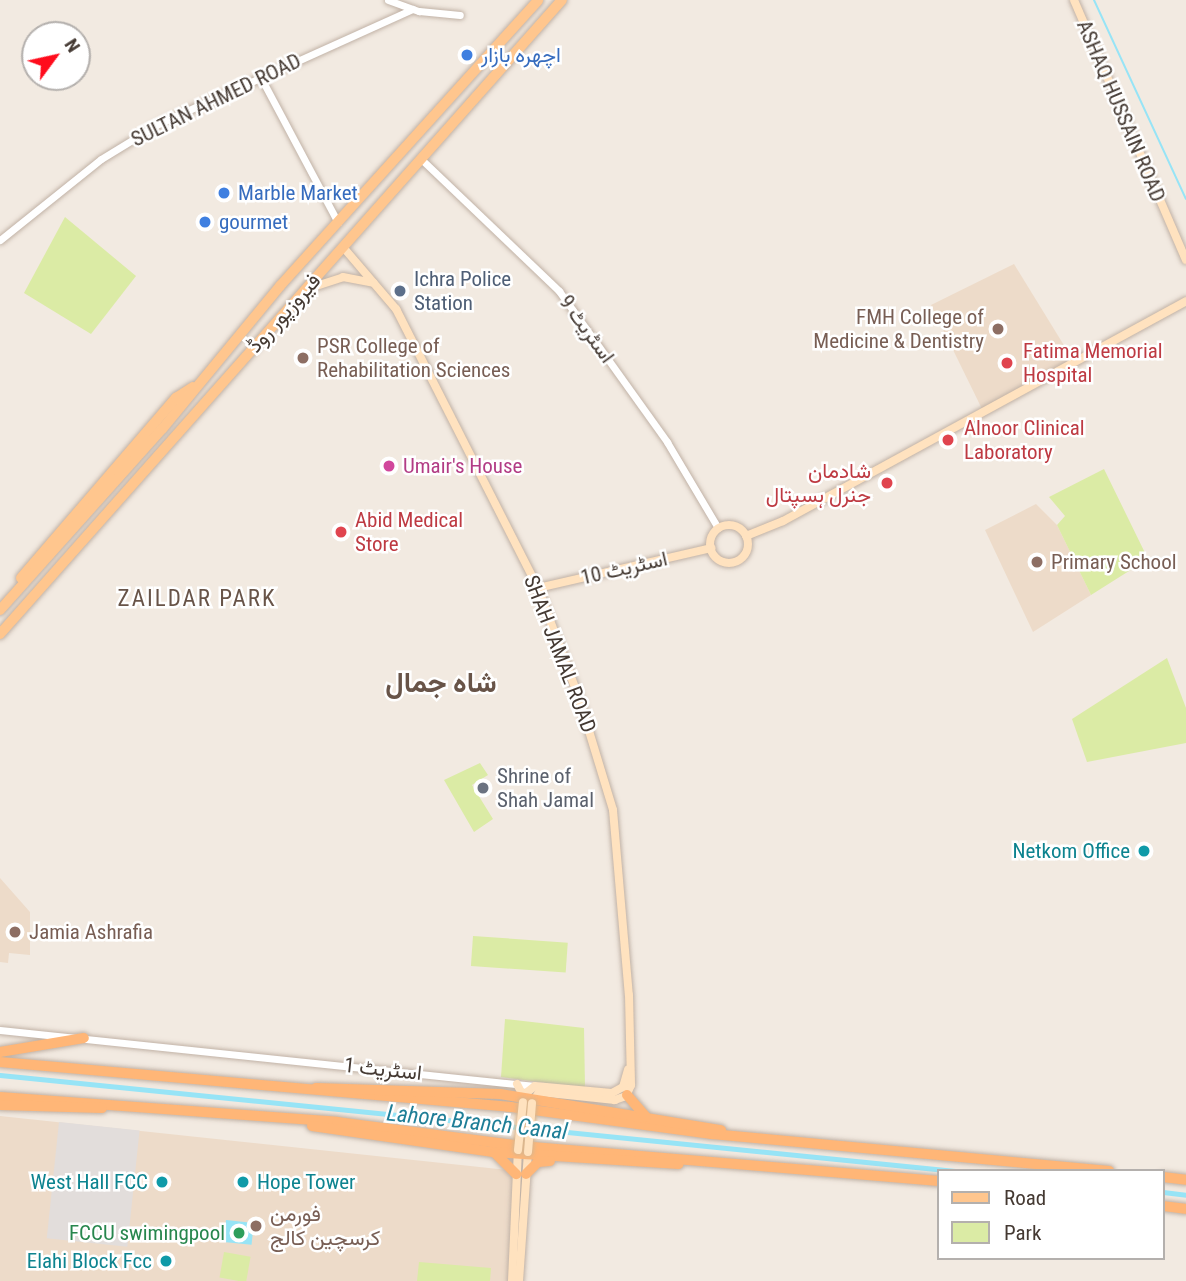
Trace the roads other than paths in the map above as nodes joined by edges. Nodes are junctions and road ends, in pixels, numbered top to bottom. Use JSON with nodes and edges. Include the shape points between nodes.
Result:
{"nodes":[{"id":1,"x":388,"y":0,"type":"edge"},
{"id":2,"x":538,"y":0,"type":"edge"},
{"id":3,"x":562,"y":0,"type":"edge"},
{"id":4,"x":1074,"y":0,"type":"edge"},
{"id":5,"x":412,"y":9,"type":"junction"},
{"id":6,"x":460,"y":15,"type":"dead end"},
{"id":7,"x":260,"y":76,"type":"junction"},
{"id":8,"x":421,"y":159,"type":"junction"},
{"id":9,"x":338,"y":222,"type":"junction"},
{"id":10,"x":0,"y":240,"type":"edge"},
{"id":11,"x":344,"y":247,"type":"junction"},
{"id":12,"x":1186,"y":260,"type":"edge"},
{"id":13,"x":373,"y":283,"type":"junction"},
{"id":14,"x":307,"y":289,"type":"junction"},
{"id":15,"x":1186,"y":301,"type":"edge"},
{"id":16,"x":203,"y":380,"type":"junction"},
{"id":17,"x":718,"y":528,"type":"junction"},
{"id":18,"x":746,"y":536,"type":"junction"},
{"id":19,"x":711,"y":548,"type":"junction"},
{"id":20,"x":538,"y":588,"type":"junction"},
{"id":21,"x":0,"y":602,"type":"edge"},
{"id":22,"x":0,"y":610,"type":"edge"},
{"id":23,"x":4,"y":631,"type":"edge"},
{"id":24,"x":0,"y":644,"type":"edge"},
{"id":25,"x":0,"y":1030,"type":"edge"},
{"id":26,"x":84,"y":1038,"type":"junction"},
{"id":27,"x":0,"y":1053,"type":"edge"},
{"id":28,"x":631,"y":1060,"type":"junction"},
{"id":29,"x":0,"y":1062,"type":"edge"},
{"id":30,"x":54,"y":1065,"type":"junction"},
{"id":31,"x":517,"y":1084,"type":"junction"},
{"id":32,"x":536,"y":1086,"type":"junction"},
{"id":33,"x":301,"y":1089,"type":"junction"},
{"id":34,"x":627,"y":1095,"type":"junction"},
{"id":35,"x":0,"y":1097,"type":"edge"},
{"id":36,"x":645,"y":1097,"type":"dead end"},
{"id":37,"x":528,"y":1101,"type":"junction"},
{"id":38,"x":0,"y":1105,"type":"edge"},
{"id":39,"x":131,"y":1107,"type":"junction"},
{"id":40,"x":639,"y":1108,"type":"junction"},
{"id":41,"x":253,"y":1117,"type":"junction"},
{"id":42,"x":646,"y":1117,"type":"junction"},
{"id":43,"x":739,"y":1135,"type":"junction"},
{"id":44,"x":523,"y":1152,"type":"junction"},
{"id":45,"x":493,"y":1153,"type":"junction"},
{"id":46,"x":556,"y":1158,"type":"junction"},
{"id":47,"x":736,"y":1162,"type":"junction"},
{"id":48,"x":1088,"y":1169,"type":"edge"},
{"id":49,"x":521,"y":1174,"type":"junction"},
{"id":50,"x":1165,"y":1177,"type":"edge"},
{"id":51,"x":1186,"y":1180,"type":"edge"},
{"id":52,"x":937,"y":1181,"type":"edge"},
{"id":53,"x":1165,"y":1206,"type":"edge"},
{"id":54,"x":1186,"y":1209,"type":"edge"},
{"id":55,"x":513,"y":1281,"type":"edge"},
{"id":56,"x":519,"y":1281,"type":"edge"}],
"edges":[{"from":1,"to":5,"type":"street"},
{"from":2,"to":9,"type":"main road","name":"فیروزپور روڈ"},
{"from":3,"to":8,"type":"main road","name":"فیروزپور روڈ"},
{"from":4,"to":12,"type":"main road","name":"ASHAQ HUSSAIN ROAD"},
{"from":5,"to":6,"type":"street"},
{"from":5,"to":7,"type":"street","name":"SULTAN AHMED ROAD"},
{"from":7,"to":9,"type":"street"},
{"from":7,"to":10,"type":"street","name":"SULTAN AHMED ROAD","via":[[160,123],[101,159]]},
{"from":8,"to":11,"type":"main road","name":"فیروزپور روڈ"},
{"from":8,"to":17,"type":"street","name":"اسٹریٹ 9","via":[[559,291],[667,442]]},
{"from":9,"to":16,"type":"main road","name":"فیروزپور روڈ"},
{"from":11,"to":13,"type":"main road","name":"SHAH JAMAL ROAD"},
{"from":11,"to":14,"type":"main road","name":"فیروزپور روڈ"},
{"from":13,"to":14,"type":"main road","via":[[344,277]]},
{"from":13,"to":20,"type":"main road","name":"SHAH JAMAL ROAD","via":[[396,309]]},
{"from":14,"to":23,"type":"main road","name":"فیروزپور روڈ"},
{"from":15,"to":18,"type":"main road","via":[[783,521]]},
{"from":16,"to":21,"type":"main road","name":"فیروزپور روڈ","via":[[176,398]]},
{"from":16,"to":22,"type":"main road","name":"فیروزپور روڈ"},
{"from":17,"to":18,"type":"main road","via":[[731,525]]},
{"from":17,"to":19,"type":"main road"},
{"from":18,"to":19,"type":"main road","via":[[746,551],[733,562],[717,558]]},
{"from":19,"to":20,"type":"main road","name":"اسٹریٹ 10"},
{"from":20,"to":28,"type":"main road","name":"SHAH JAMAL ROAD","via":[[579,698],[613,810]]},
{"from":23,"to":24,"type":"main road","name":"فیروزپور روڈ"},
{"from":25,"to":26,"type":"street","name":"اسٹریٹ 1"},
{"from":26,"to":27,"type":"highway"},
{"from":26,"to":31,"type":"street","name":"اسٹریٹ 1"},
{"from":27,"to":30,"type":"highway"},
{"from":28,"to":32,"type":"main road","via":[[625,1084],[612,1093]]},
{"from":28,"to":34,"type":"main road","name":"SHAH JAMAL ROAD"},
{"from":29,"to":30,"type":"highway"},
{"from":30,"to":33,"type":"highway"},
{"from":31,"to":32,"type":"street","name":"اسٹریٹ 1"},
{"from":31,"to":37,"type":"main road"},
{"from":32,"to":37,"type":"main road"},
{"from":33,"to":37,"type":"highway","via":[[363,1088]]},
{"from":33,"to":43,"type":"highway","via":[[511,1107]]},
{"from":34,"to":37,"type":"main road","via":[[606,1101],[539,1092]]},
{"from":34,"to":40,"type":"highway"},
{"from":35,"to":39,"type":"highway"},
{"from":36,"to":40,"type":"highway"},
{"from":37,"to":42,"type":"highway"},
{"from":37,"to":44,"type":"main road","bridge":true},
{"from":38,"to":39,"type":"highway"},
{"from":39,"to":41,"type":"highway"},
{"from":40,"to":42,"type":"highway"},
{"from":41,"to":45,"type":"highway"},
{"from":41,"to":47,"type":"highway"},
{"from":42,"to":43,"type":"highway"},
{"from":43,"to":48,"type":"highway"},
{"from":44,"to":45,"type":"highway"},
{"from":44,"to":46,"type":"highway"},
{"from":44,"to":49,"type":"main road"},
{"from":45,"to":49,"type":"highway"},
{"from":46,"to":47,"type":"highway"},
{"from":46,"to":49,"type":"highway","via":[[538,1162]]},
{"from":47,"to":52,"type":"highway"},
{"from":49,"to":55,"type":"main road"},
{"from":49,"to":56,"type":"main road"},
{"from":50,"to":51,"type":"highway"},
{"from":53,"to":54,"type":"highway"}]}
